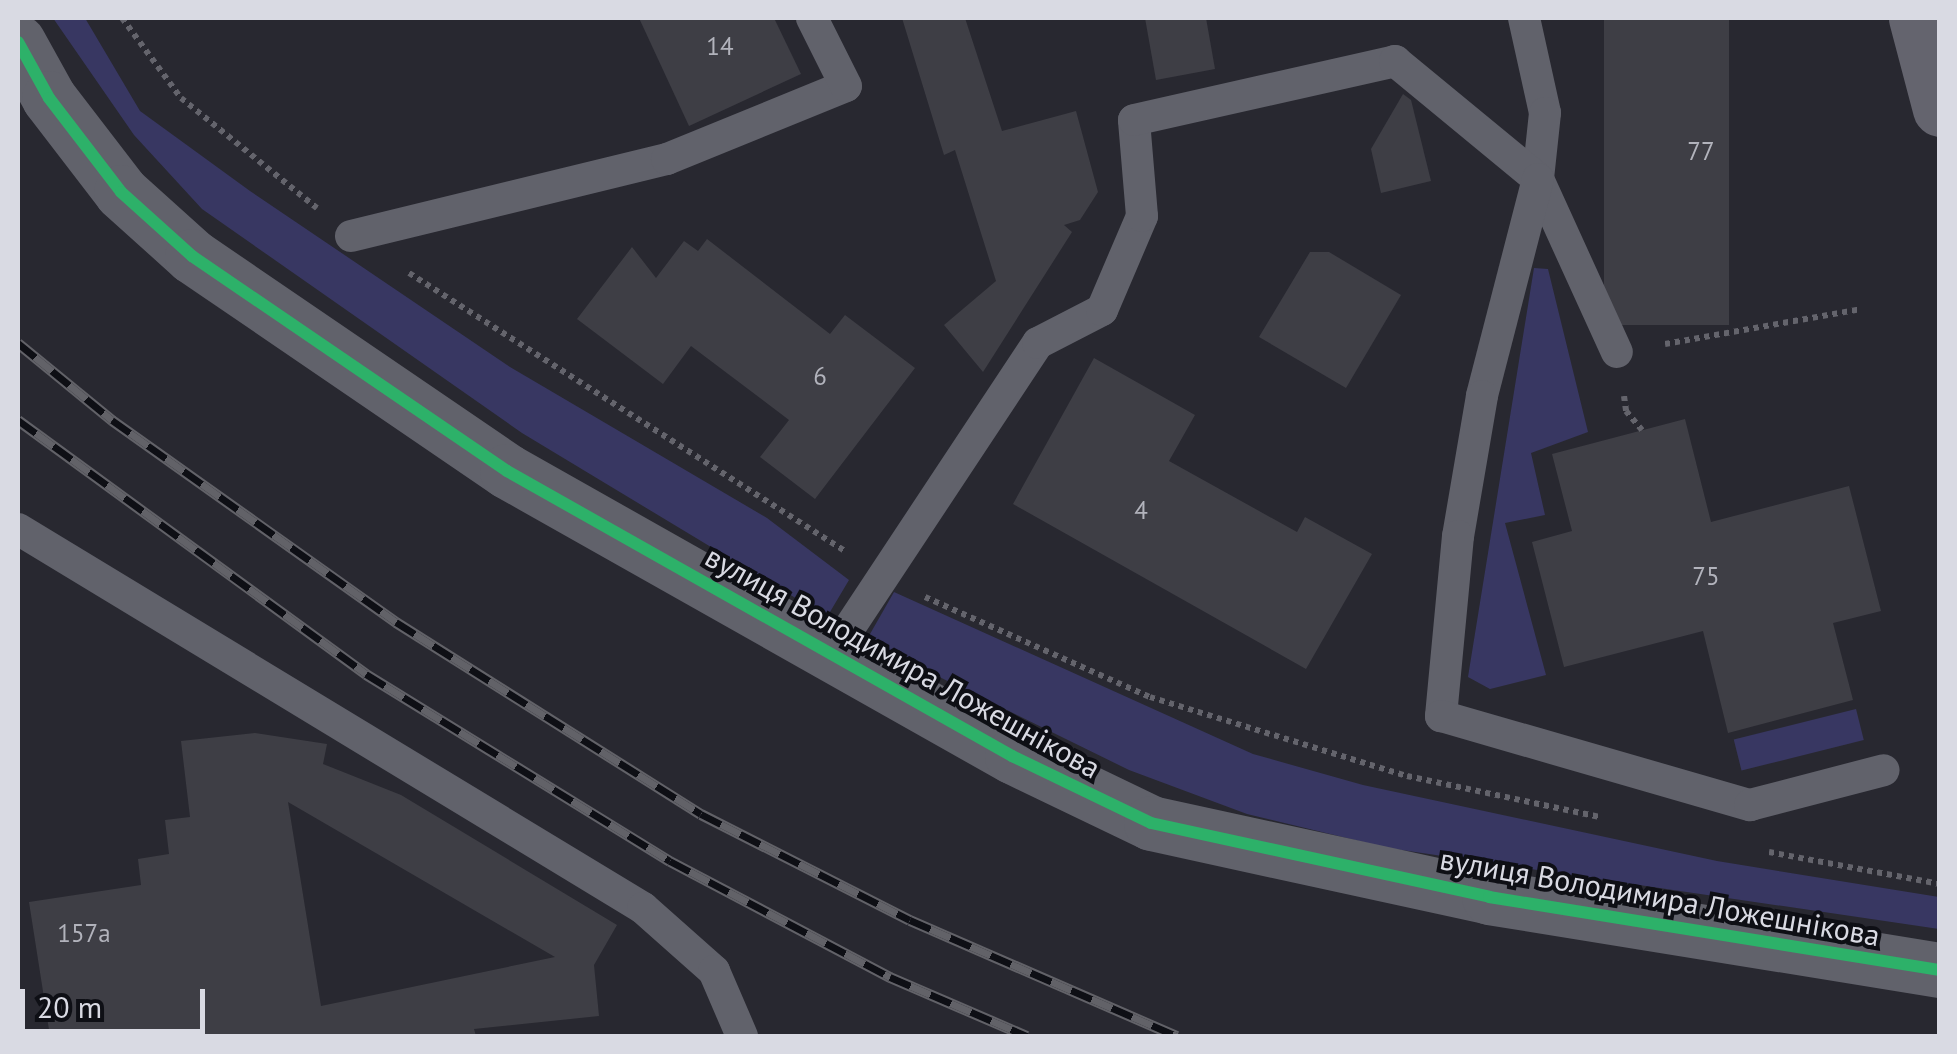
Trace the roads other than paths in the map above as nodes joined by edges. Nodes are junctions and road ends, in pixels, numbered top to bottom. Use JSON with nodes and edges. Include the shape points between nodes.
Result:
{"nodes":[{"id":1,"x":812,"y":18,"type":"edge"},
{"id":2,"x":1524,"y":18,"type":"edge"},
{"id":3,"x":1916,"y":18,"type":"edge"},
{"id":4,"x":18,"y":42,"type":"edge"},
{"id":5,"x":1940,"y":109,"type":"edge"},
{"id":6,"x":1538,"y":179,"type":"junction"},
{"id":7,"x":351,"y":236,"type":"road end"},
{"id":8,"x":1618,"y":352,"type":"road end"},
{"id":9,"x":18,"y":529,"type":"edge"},
{"id":10,"x":832,"y":654,"type":"junction"},
{"id":11,"x":1884,"y":770,"type":"dead end"},
{"id":12,"x":1940,"y":970,"type":"edge"},
{"id":13,"x":742,"y":1036,"type":"edge"}],
"edges":[{"from":1,"to":7,"type":"lane","via":[[846,86],[667,159]]},
{"from":2,"to":6,"type":"lane","via":[[1545,113]]},
{"from":3,"to":5,"type":"main road"},
{"from":4,"to":10,"type":"street","name":"вулиця Володимира Ложешнікова","via":[[49,98],[120,192],[192,256],[507,470]]},
{"from":6,"to":8,"type":"lane"},
{"from":6,"to":10,"type":"lane","via":[[1394,61],[1134,120],[1142,216],[1102,310],[1038,343]]},
{"from":6,"to":11,"type":"lane","via":[[1482,396],[1458,536],[1441,716],[1750,805]]},
{"from":9,"to":13,"type":"lane","via":[[643,908],[714,971]]},
{"from":10,"to":12,"type":"street","name":"вулиця Володимира Ложешнікова","via":[[1012,756],[1151,824],[1488,897]]}]}
